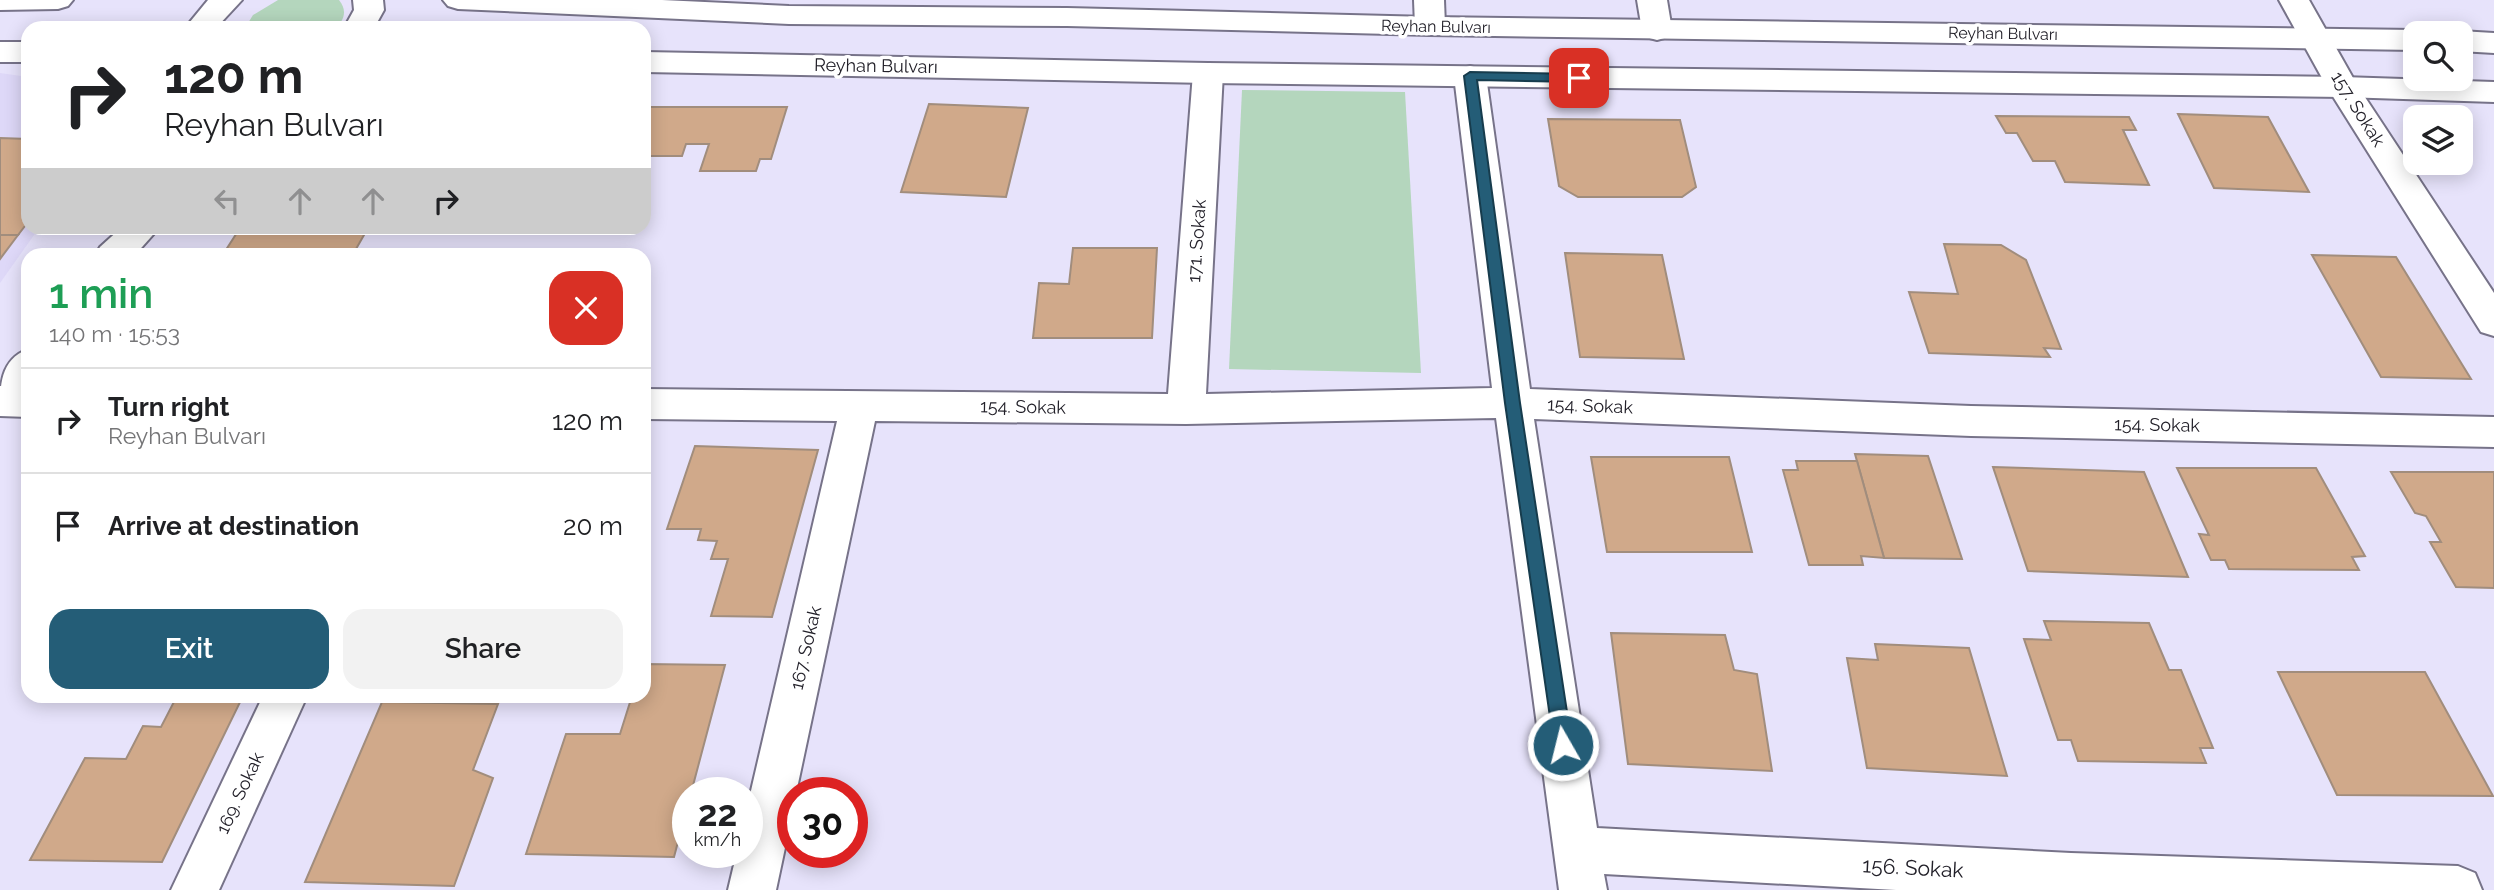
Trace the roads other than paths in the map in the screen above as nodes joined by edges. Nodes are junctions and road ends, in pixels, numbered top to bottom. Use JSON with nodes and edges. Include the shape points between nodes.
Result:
{"nodes":[{"id":1,"x":58,"y":0,"type":"edge"},
{"id":2,"x":227,"y":0,"type":"edge"},
{"id":3,"x":368,"y":0,"type":"edge"},
{"id":4,"x":458,"y":0,"type":"edge"},
{"id":5,"x":1652,"y":0,"type":"edge"},
{"id":6,"x":2294,"y":0,"type":"edge"},
{"id":7,"x":0,"y":1,"type":"edge"},
{"id":8,"x":495,"y":1,"type":"edge"},
{"id":9,"x":1430,"y":13,"type":"edge"},
{"id":10,"x":205,"y":21,"type":"edge"},
{"id":11,"x":363,"y":21,"type":"edge"},
{"id":12,"x":1657,"y":30,"type":"junction"},
{"id":13,"x":2316,"y":36,"type":"junction"},
{"id":14,"x":2403,"y":40,"type":"edge"},
{"id":15,"x":2473,"y":42,"type":"edge"},
{"id":16,"x":2494,"y":43,"type":"edge"},
{"id":17,"x":0,"y":52,"type":"edge"},
{"id":18,"x":21,"y":52,"type":"edge"},
{"id":19,"x":651,"y":62,"type":"edge"},
{"id":20,"x":1208,"y":73,"type":"junction"},
{"id":21,"x":1470,"y":76,"type":"junction"},
{"id":22,"x":2343,"y":87,"type":"junction"},
{"id":23,"x":2494,"y":92,"type":"edge"},
{"id":24,"x":132,"y":235,"type":"edge"},
{"id":25,"x":117,"y":246,"type":"edge"},
{"id":26,"x":2494,"y":322,"type":"edge"},
{"id":27,"x":21,"y":372,"type":"edge"},
{"id":28,"x":0,"y":400,"type":"edge"},
{"id":29,"x":21,"y":402,"type":"edge"},
{"id":30,"x":1513,"y":403,"type":"junction"},
{"id":31,"x":651,"y":404,"type":"edge"},
{"id":32,"x":860,"y":405,"type":"junction"},
{"id":33,"x":1186,"y":409,"type":"junction"},
{"id":34,"x":2494,"y":432,"type":"edge"},
{"id":35,"x":282,"y":703,"type":"edge"},
{"id":36,"x":1581,"y":870,"type":"edge"},
{"id":37,"x":2074,"y":883,"type":"edge"},
{"id":38,"x":195,"y":890,"type":"edge"},
{"id":39,"x":752,"y":890,"type":"edge"},
{"id":40,"x":2458,"y":890,"type":"edge"}],
"edges":[{"from":1,"to":7,"type":"street"},
{"from":2,"to":10,"type":"street"},
{"from":3,"to":11,"type":"street"},
{"from":4,"to":8,"type":"street","name":"Reyhan Bulvarı"},
{"from":5,"to":12,"type":"street"},
{"from":6,"to":13,"type":"street","name":"157. Sokak"},
{"from":8,"to":9,"type":"street","name":"Reyhan Bulvarı","via":[[789,15]]},
{"from":9,"to":12,"type":"street","name":"Reyhan Bulvarı"},
{"from":12,"to":13,"type":"street","name":"Reyhan Bulvarı"},
{"from":13,"to":14,"type":"street","name":"Reyhan Bulvarı"},
{"from":13,"to":22,"type":"street","name":"157. Sokak"},
{"from":15,"to":16,"type":"street"},
{"from":17,"to":18,"type":"street"},
{"from":19,"to":20,"type":"street","name":"Reyhan Bulvarı"},
{"from":20,"to":21,"type":"street","name":"Reyhan Bulvarı"},
{"from":20,"to":33,"type":"street","name":"171. Sokak"},
{"from":21,"to":22,"type":"street","name":"Reyhan Bulvarı"},
{"from":21,"to":30,"type":"street"},
{"from":22,"to":23,"type":"street","name":"Reyhan Bulvarı"},
{"from":22,"to":26,"type":"street","name":"157. Sokak"},
{"from":24,"to":25,"type":"street"},
{"from":27,"to":28,"type":"street"},
{"from":28,"to":29,"type":"street"},
{"from":30,"to":33,"type":"street","name":"154. Sokak"},
{"from":30,"to":34,"type":"street","name":"154. Sokak","via":[[1971,422]]},
{"from":30,"to":36,"type":"street"},
{"from":31,"to":32,"type":"street","name":"154. Sokak"},
{"from":32,"to":33,"type":"street","name":"154. Sokak"},
{"from":32,"to":39,"type":"street","name":"167. Sokak"},
{"from":35,"to":38,"type":"street","name":"169. Sokak"},
{"from":36,"to":37,"type":"street","name":"156. Sokak"},
{"from":37,"to":40,"type":"street","name":"156. Sokak"}]}
